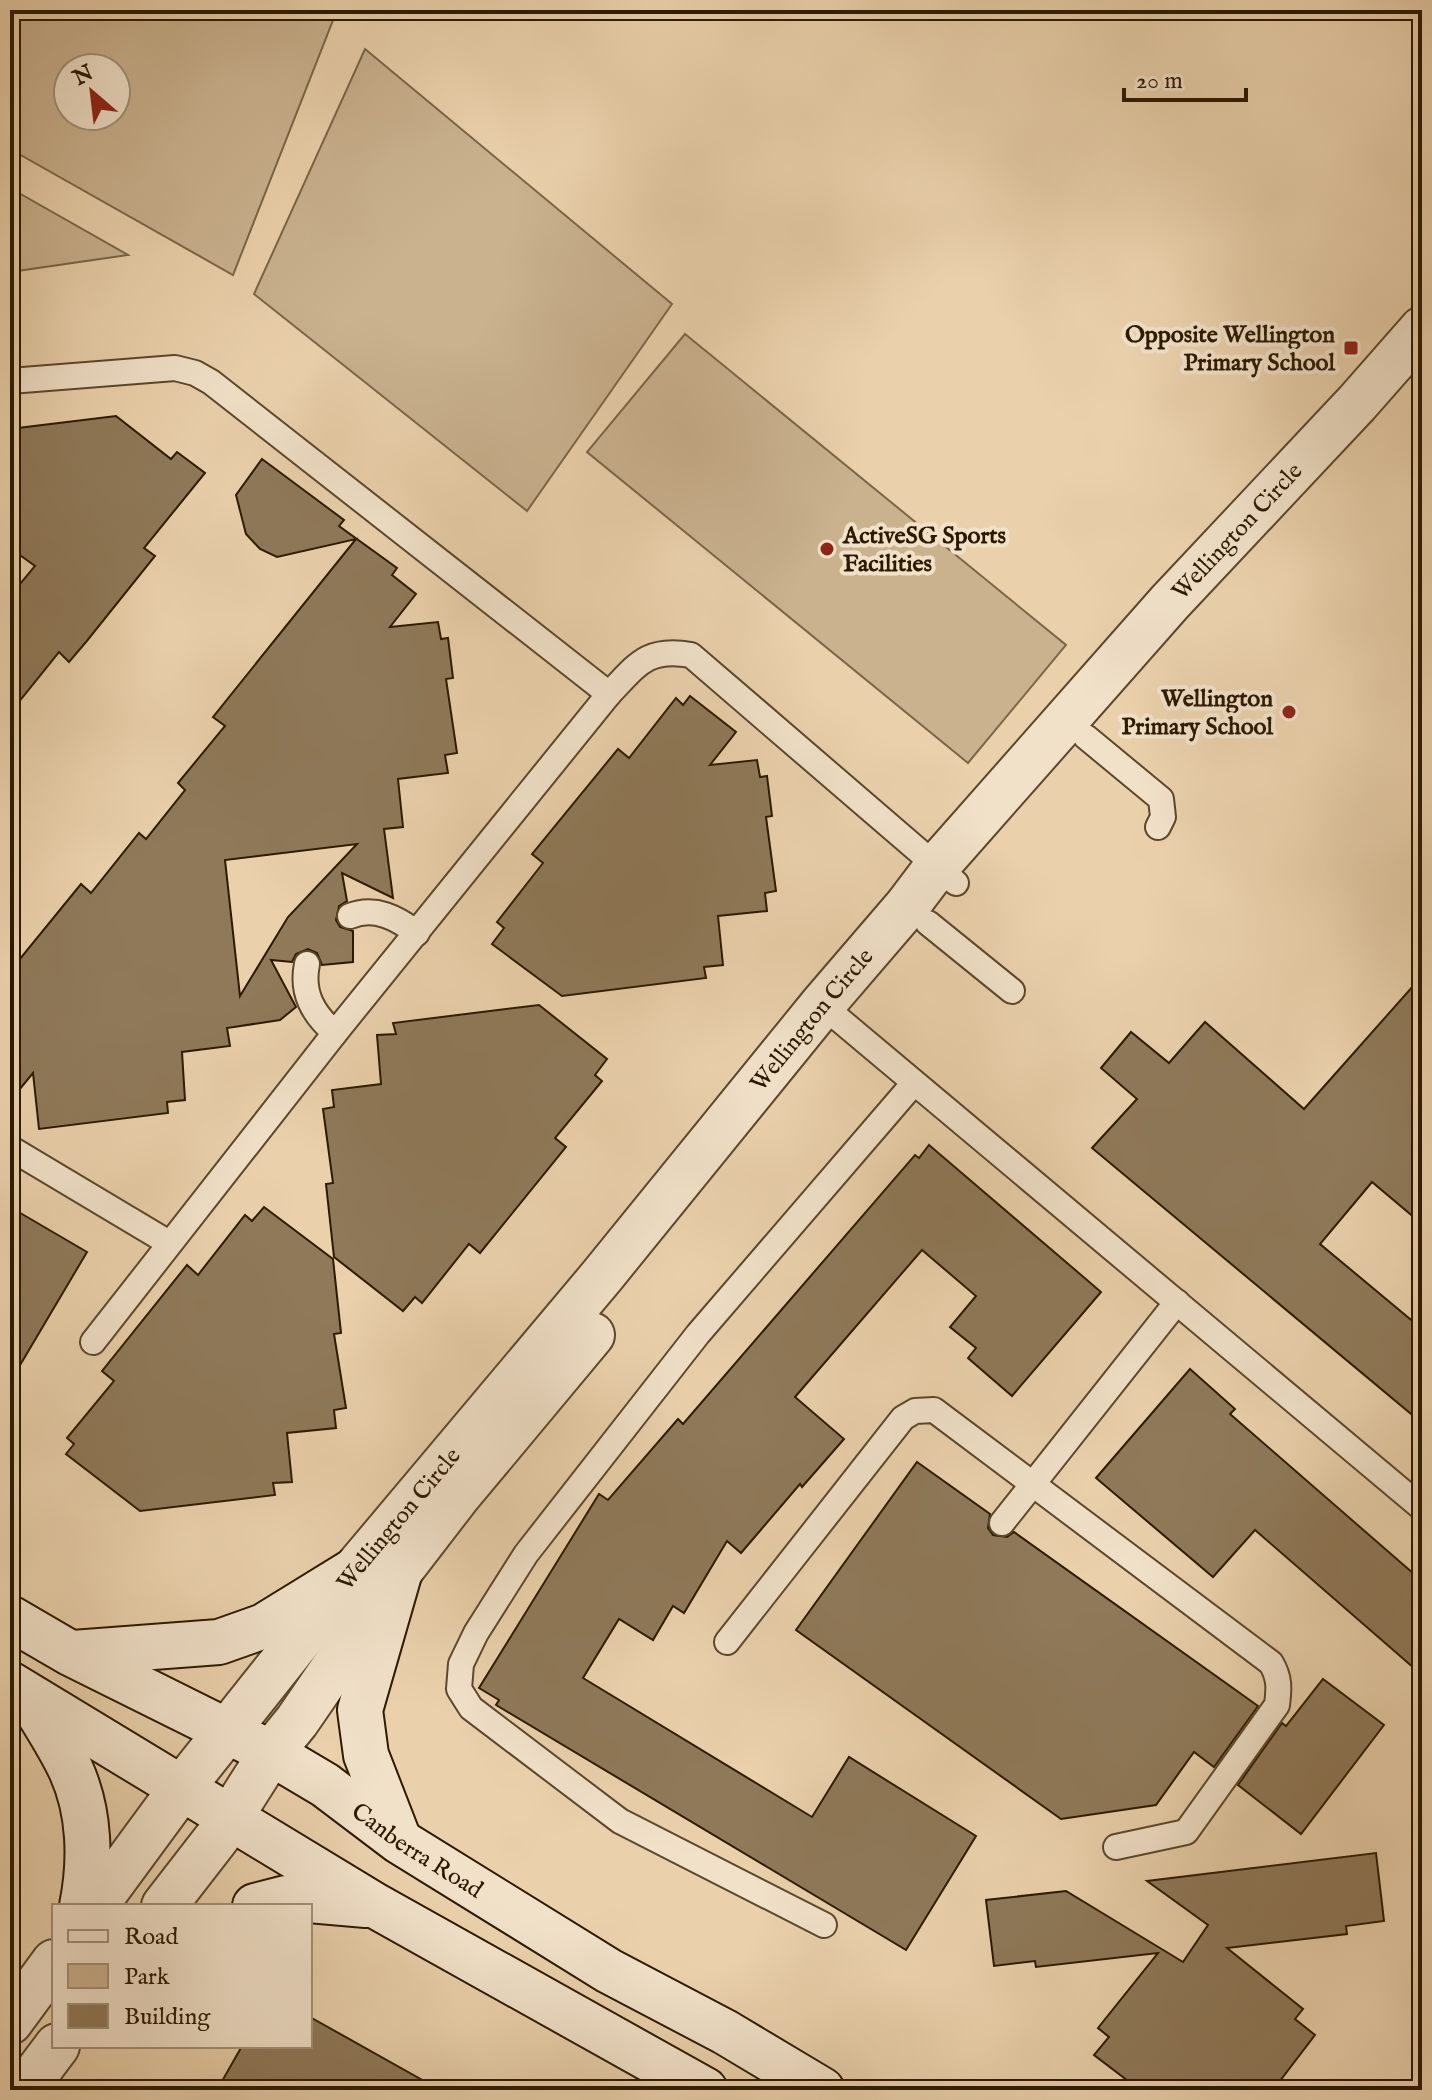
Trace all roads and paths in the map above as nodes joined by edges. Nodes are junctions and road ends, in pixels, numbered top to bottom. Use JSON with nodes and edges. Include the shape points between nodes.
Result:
{"nodes":[{"id":1,"x":1422,"y":329,"type":"edge"},
{"id":2,"x":1422,"y":369,"type":"edge"},
{"id":3,"x":10,"y":381,"type":"edge"},
{"id":4,"x":609,"y":694,"type":"junction"},
{"id":5,"x":1086,"y":737,"type":"junction"},
{"id":6,"x":1158,"y":827,"type":"dead end"},
{"id":7,"x":947,"y":874,"type":"junction"},
{"id":8,"x":350,"y":916,"type":"dead end"},
{"id":9,"x":928,"y":923,"type":"junction"},
{"id":10,"x":417,"y":933,"type":"junction"},
{"id":11,"x":307,"y":964,"type":"dead end"},
{"id":12,"x":1012,"y":991,"type":"dead end"},
{"id":13,"x":832,"y":1014,"type":"junction"},
{"id":14,"x":335,"y":1033,"type":"junction"},
{"id":15,"x":914,"y":1083,"type":"junction"},
{"id":16,"x":10,"y":1148,"type":"edge"},
{"id":17,"x":169,"y":1243,"type":"junction"},
{"id":18,"x":1177,"y":1302,"type":"junction"},
{"id":19,"x":93,"y":1342,"type":"dead end"},
{"id":20,"x":1033,"y":1484,"type":"junction"},
{"id":21,"x":1422,"y":1508,"type":"edge"},
{"id":22,"x":1002,"y":1523,"type":"dead end"},
{"id":23,"x":355,"y":1570,"type":"junction"},
{"id":24,"x":400,"y":1571,"type":"junction"},
{"id":25,"x":10,"y":1618,"type":"edge"},
{"id":26,"x":727,"y":1642,"type":"dead end"},
{"id":27,"x":70,"y":1653,"type":"junction"},
{"id":28,"x":19,"y":1688,"type":"edge"},
{"id":29,"x":227,"y":1730,"type":"junction"},
{"id":30,"x":271,"y":1753,"type":"junction"},
{"id":31,"x":181,"y":1789,"type":"junction"},
{"id":32,"x":229,"y":1818,"type":"junction"},
{"id":33,"x":399,"y":1841,"type":"junction"},
{"id":34,"x":1116,"y":1847,"type":"dead end"},
{"id":35,"x":82,"y":1904,"type":"edge"},
{"id":36,"x":96,"y":1904,"type":"edge"},
{"id":37,"x":166,"y":1904,"type":"edge"},
{"id":38,"x":263,"y":1904,"type":"edge"},
{"id":39,"x":376,"y":1906,"type":"junction"},
{"id":40,"x":824,"y":1925,"type":"dead end"},
{"id":41,"x":52,"y":1965,"type":"edge"},
{"id":42,"x":10,"y":2022,"type":"edge"},
{"id":43,"x":56,"y":2048,"type":"edge"},
{"id":44,"x":24,"y":2090,"type":"edge"},
{"id":45,"x":705,"y":2090,"type":"edge"},
{"id":46,"x":822,"y":2090,"type":"edge"}],
"edges":[{"from":1,"to":7,"type":"street","name":"Wellington Circle","via":[[1170,602]]},
{"from":2,"to":5,"type":"street","name":"Wellington Circle"},
{"from":3,"to":4,"type":"lane","via":[[175,368],[195,373]]},
{"from":4,"to":7,"type":"lane","via":[[650,655],[691,655]]},
{"from":4,"to":10,"type":"lane"},
{"from":5,"to":6,"type":"lane","via":[[1161,799]]},
{"from":5,"to":7,"type":"street","name":"Wellington Circle"},
{"from":7,"to":9,"type":"street","name":"Wellington Circle"},
{"from":7,"to":13,"type":"street","name":"Wellington Circle","via":[[907,906]]},
{"from":8,"to":10,"type":"lane","via":[[379,912]]},
{"from":9,"to":12,"type":"lane"},
{"from":9,"to":13,"type":"street","name":"Wellington Circle"},
{"from":10,"to":14,"type":"lane"},
{"from":11,"to":14,"type":"lane","via":[[308,999]]},
{"from":13,"to":15,"type":"lane"},
{"from":13,"to":23,"type":"street","name":"Wellington Circle"},
{"from":13,"to":24,"type":"street","name":"Wellington Circle","via":[[671,1239]]},
{"from":14,"to":17,"type":"lane"},
{"from":15,"to":18,"type":"lane"},
{"from":15,"to":40,"type":"lane","via":[[698,1334],[526,1554],[461,1664],[459,1689],[471,1708],[620,1821]]},
{"from":16,"to":17,"type":"lane"},
{"from":17,"to":19,"type":"lane"},
{"from":18,"to":20,"type":"lane"},
{"from":18,"to":21,"type":"lane"},
{"from":20,"to":22,"type":"lane"},
{"from":20,"to":26,"type":"lane","via":[[934,1410],[915,1411],[903,1418]]},
{"from":20,"to":34,"type":"lane","via":[[1271,1663],[1277,1673],[1277,1705],[1186,1832]]},
{"from":23,"to":27,"type":"street","via":[[264,1626],[219,1642]]},
{"from":23,"to":29,"type":"street","name":"Wellington Circle"},
{"from":24,"to":30,"type":"street","name":"Wellington Circle"},
{"from":24,"to":33,"type":"street","via":[[360,1710],[366,1755]]},
{"from":25,"to":27,"type":"street","name":"Canberra Road"},
{"from":27,"to":29,"type":"street","name":"Canberra Road"},
{"from":28,"to":31,"type":"street"},
{"from":28,"to":35,"type":"street","via":[[70,1769],[85,1814],[88,1878]]},
{"from":29,"to":30,"type":"street","name":"Canberra Road"},
{"from":29,"to":31,"type":"street","name":"Wellington Circle"},
{"from":30,"to":32,"type":"street","name":"Wellington Circle"},
{"from":30,"to":33,"type":"street","name":"Canberra Road","via":[[325,1785]]},
{"from":31,"to":32,"type":"street"},
{"from":31,"to":36,"type":"street","name":"Wellington Circle"},
{"from":32,"to":37,"type":"street","name":"Wellington Circle"},
{"from":32,"to":39,"type":"street"},
{"from":33,"to":46,"type":"street","name":"Canberra Road","via":[[609,1971]]},
{"from":38,"to":39,"type":"street","via":[[286,1898]]},
{"from":39,"to":45,"type":"street"},
{"from":41,"to":42,"type":"street"},
{"from":43,"to":44,"type":"street"}]}
